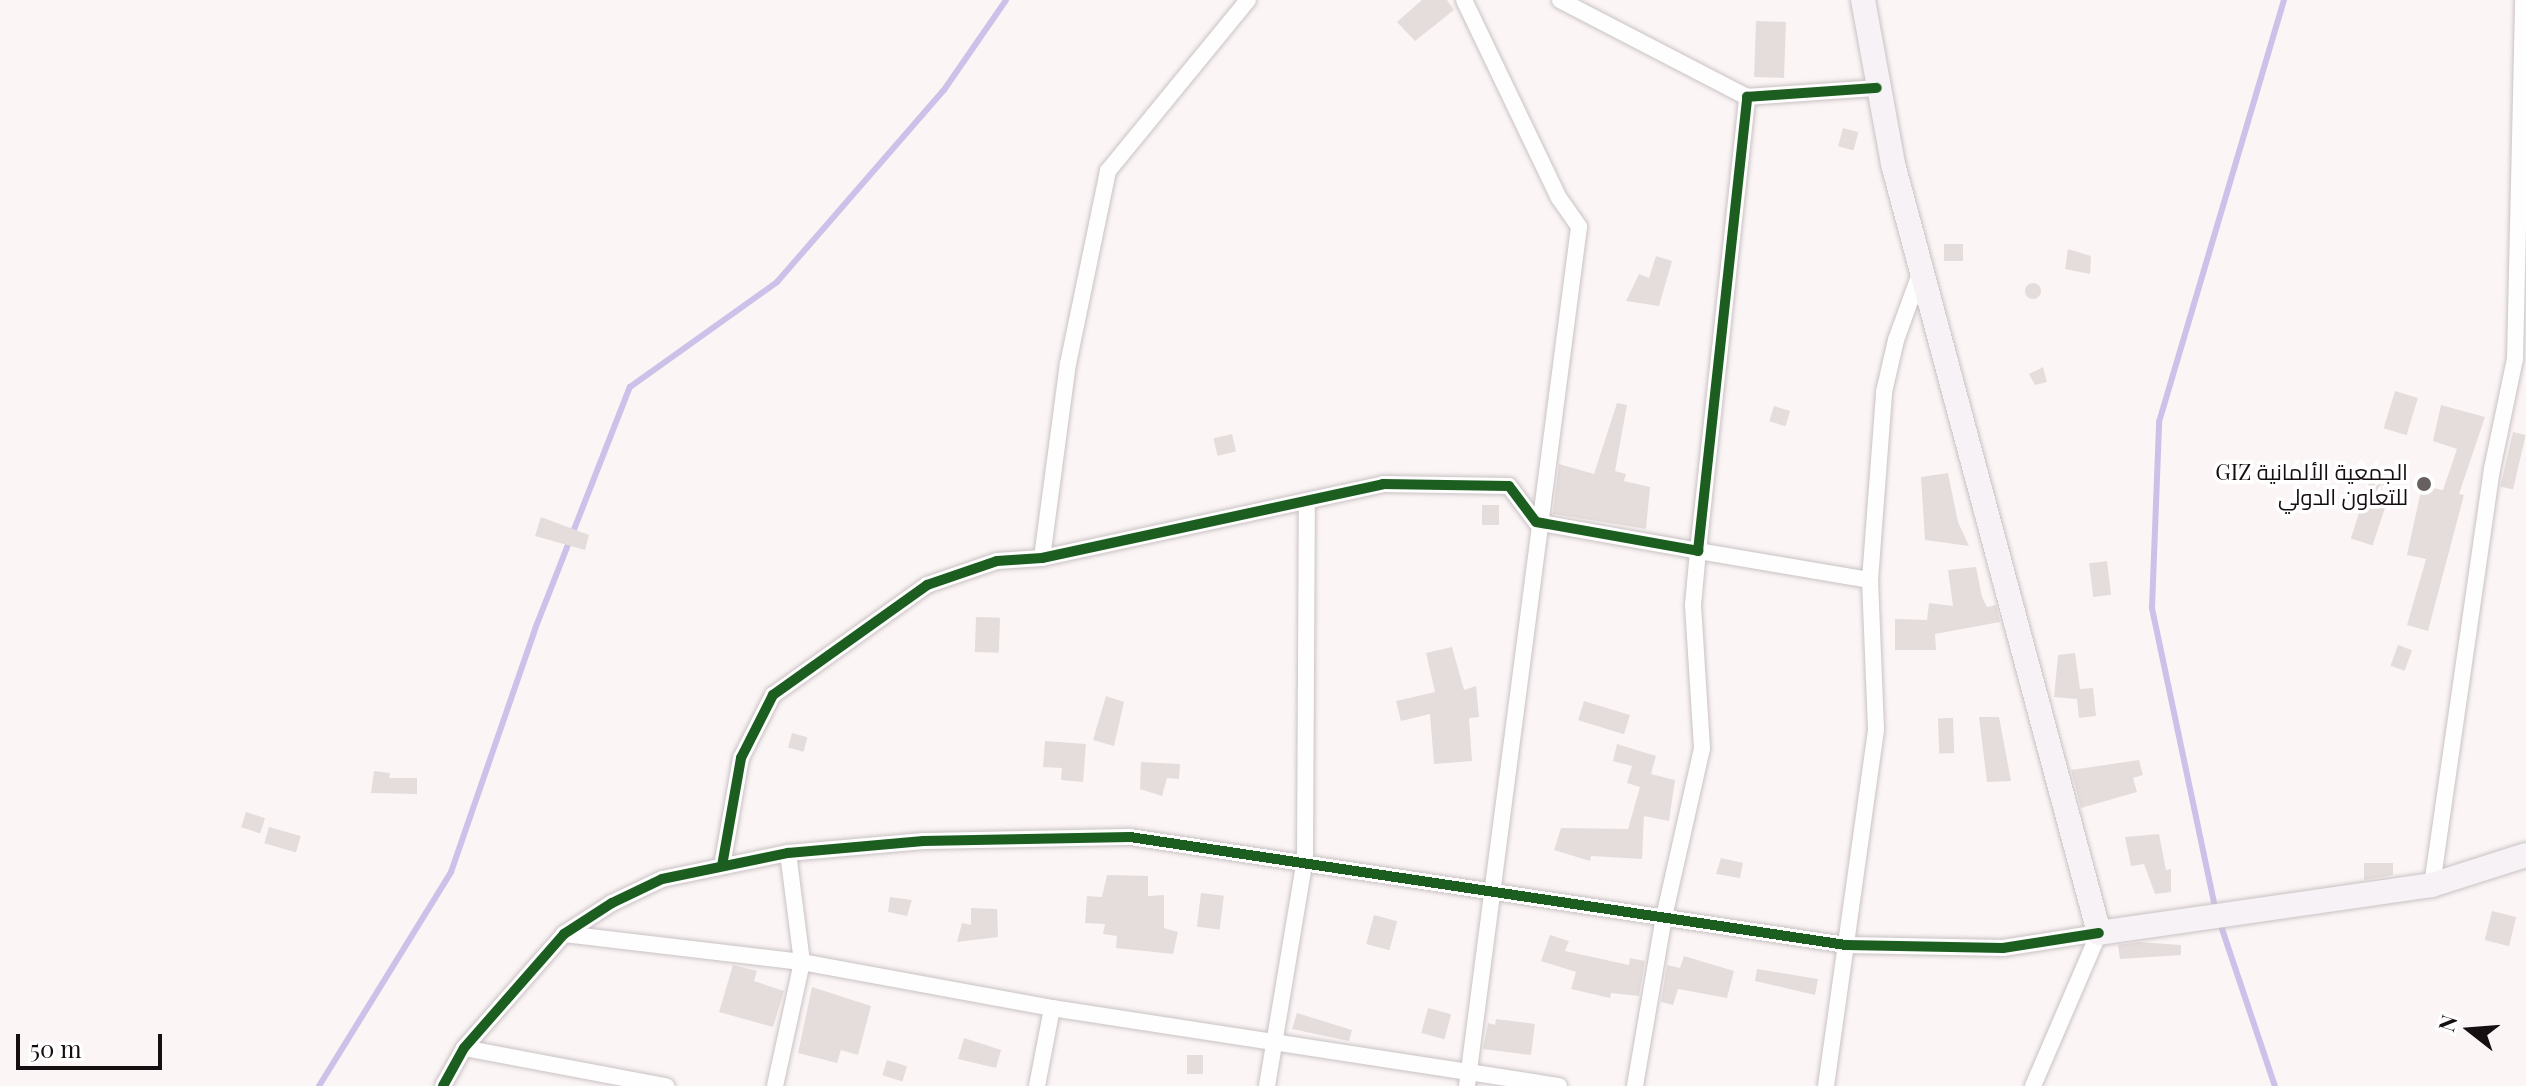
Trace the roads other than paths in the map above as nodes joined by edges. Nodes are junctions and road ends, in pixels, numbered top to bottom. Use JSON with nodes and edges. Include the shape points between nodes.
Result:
{"nodes":[{"id":1,"x":1248,"y":0,"type":"edge"},
{"id":2,"x":1464,"y":0,"type":"edge"},
{"id":3,"x":1560,"y":0,"type":"edge"},
{"id":4,"x":1863,"y":0,"type":"edge"},
{"id":5,"x":2523,"y":0,"type":"edge"},
{"id":6,"x":2526,"y":55,"type":"edge"},
{"id":7,"x":1877,"y":88,"type":"junction"},
{"id":8,"x":1747,"y":97,"type":"junction"},
{"id":9,"x":2523,"y":225,"type":"edge"},
{"id":10,"x":1921,"y":271,"type":"junction"},
{"id":11,"x":2520,"y":360,"type":"edge"},
{"id":12,"x":1307,"y":501,"type":"junction"},
{"id":13,"x":1536,"y":522,"type":"junction"},
{"id":14,"x":1698,"y":551,"type":"junction"},
{"id":15,"x":1042,"y":558,"type":"junction"},
{"id":16,"x":1870,"y":580,"type":"junction"},
{"id":17,"x":788,"y":853,"type":"junction"},
{"id":18,"x":2526,"y":855,"type":"edge"},
{"id":19,"x":1305,"y":860,"type":"junction"},
{"id":20,"x":722,"y":866,"type":"junction"},
{"id":21,"x":2432,"y":885,"type":"junction"},
{"id":22,"x":1489,"y":889,"type":"junction"},
{"id":23,"x":1664,"y":917,"type":"junction"},
{"id":24,"x":2099,"y":933,"type":"junction"},
{"id":25,"x":564,"y":934,"type":"junction"},
{"id":26,"x":1846,"y":945,"type":"junction"},
{"id":27,"x":802,"y":962,"type":"junction"},
{"id":28,"x":1052,"y":1008,"type":"junction"},
{"id":29,"x":1275,"y":1043,"type":"junction"},
{"id":30,"x":464,"y":1048,"type":"junction"},
{"id":31,"x":1468,"y":1079,"type":"edge"},
{"id":32,"x":443,"y":1086,"type":"edge"},
{"id":33,"x":666,"y":1086,"type":"edge"},
{"id":34,"x":775,"y":1086,"type":"edge"},
{"id":35,"x":1037,"y":1086,"type":"edge"},
{"id":36,"x":1267,"y":1086,"type":"edge"},
{"id":37,"x":1559,"y":1086,"type":"edge"},
{"id":38,"x":1635,"y":1086,"type":"edge"},
{"id":39,"x":1826,"y":1086,"type":"edge"},
{"id":40,"x":2033,"y":1086,"type":"edge"}],
"edges":[{"from":1,"to":15,"type":"street","via":[[1108,171],[1068,364]]},
{"from":2,"to":13,"type":"street","via":[[1559,198],[1579,227]]},
{"from":3,"to":8,"type":"street"},
{"from":4,"to":7,"type":"main road"},
{"from":5,"to":6,"type":"street"},
{"from":6,"to":9,"type":"street"},
{"from":7,"to":8,"type":"street"},
{"from":7,"to":10,"type":"main road"},
{"from":8,"to":14,"type":"street"},
{"from":9,"to":11,"type":"street"},
{"from":10,"to":16,"type":"street","via":[[1884,392]]},
{"from":10,"to":24,"type":"main road"},
{"from":11,"to":21,"type":"street","via":[[2492,469]]},
{"from":12,"to":13,"type":"street","via":[[1383,484],[1509,486]]},
{"from":12,"to":15,"type":"street"},
{"from":12,"to":19,"type":"street"},
{"from":13,"to":14,"type":"street"},
{"from":13,"to":22,"type":"street"},
{"from":14,"to":16,"type":"street"},
{"from":14,"to":23,"type":"street","via":[[1693,605],[1702,748]]},
{"from":15,"to":20,"type":"street","via":[[997,561],[927,585],[773,695],[741,758]]},
{"from":16,"to":26,"type":"street","via":[[1876,729]]},
{"from":17,"to":19,"type":"street","via":[[923,841],[1130,837]]},
{"from":17,"to":20,"type":"street"},
{"from":17,"to":27,"type":"street"},
{"from":18,"to":21,"type":"main road"},
{"from":19,"to":22,"type":"street"},
{"from":19,"to":29,"type":"street"},
{"from":20,"to":25,"type":"street","via":[[662,879]]},
{"from":21,"to":24,"type":"main road"},
{"from":22,"to":23,"type":"street"},
{"from":22,"to":31,"type":"street"},
{"from":23,"to":26,"type":"street"},
{"from":23,"to":38,"type":"street"},
{"from":24,"to":26,"type":"street","via":[[2003,948]]},
{"from":24,"to":40,"type":"street"},
{"from":25,"to":27,"type":"street"},
{"from":25,"to":30,"type":"street"},
{"from":26,"to":39,"type":"street"},
{"from":27,"to":28,"type":"street"},
{"from":27,"to":34,"type":"street"},
{"from":28,"to":29,"type":"street"},
{"from":28,"to":35,"type":"street"},
{"from":29,"to":31,"type":"street"},
{"from":29,"to":36,"type":"street"},
{"from":30,"to":32,"type":"street"},
{"from":30,"to":33,"type":"street"},
{"from":31,"to":37,"type":"street"}]}
